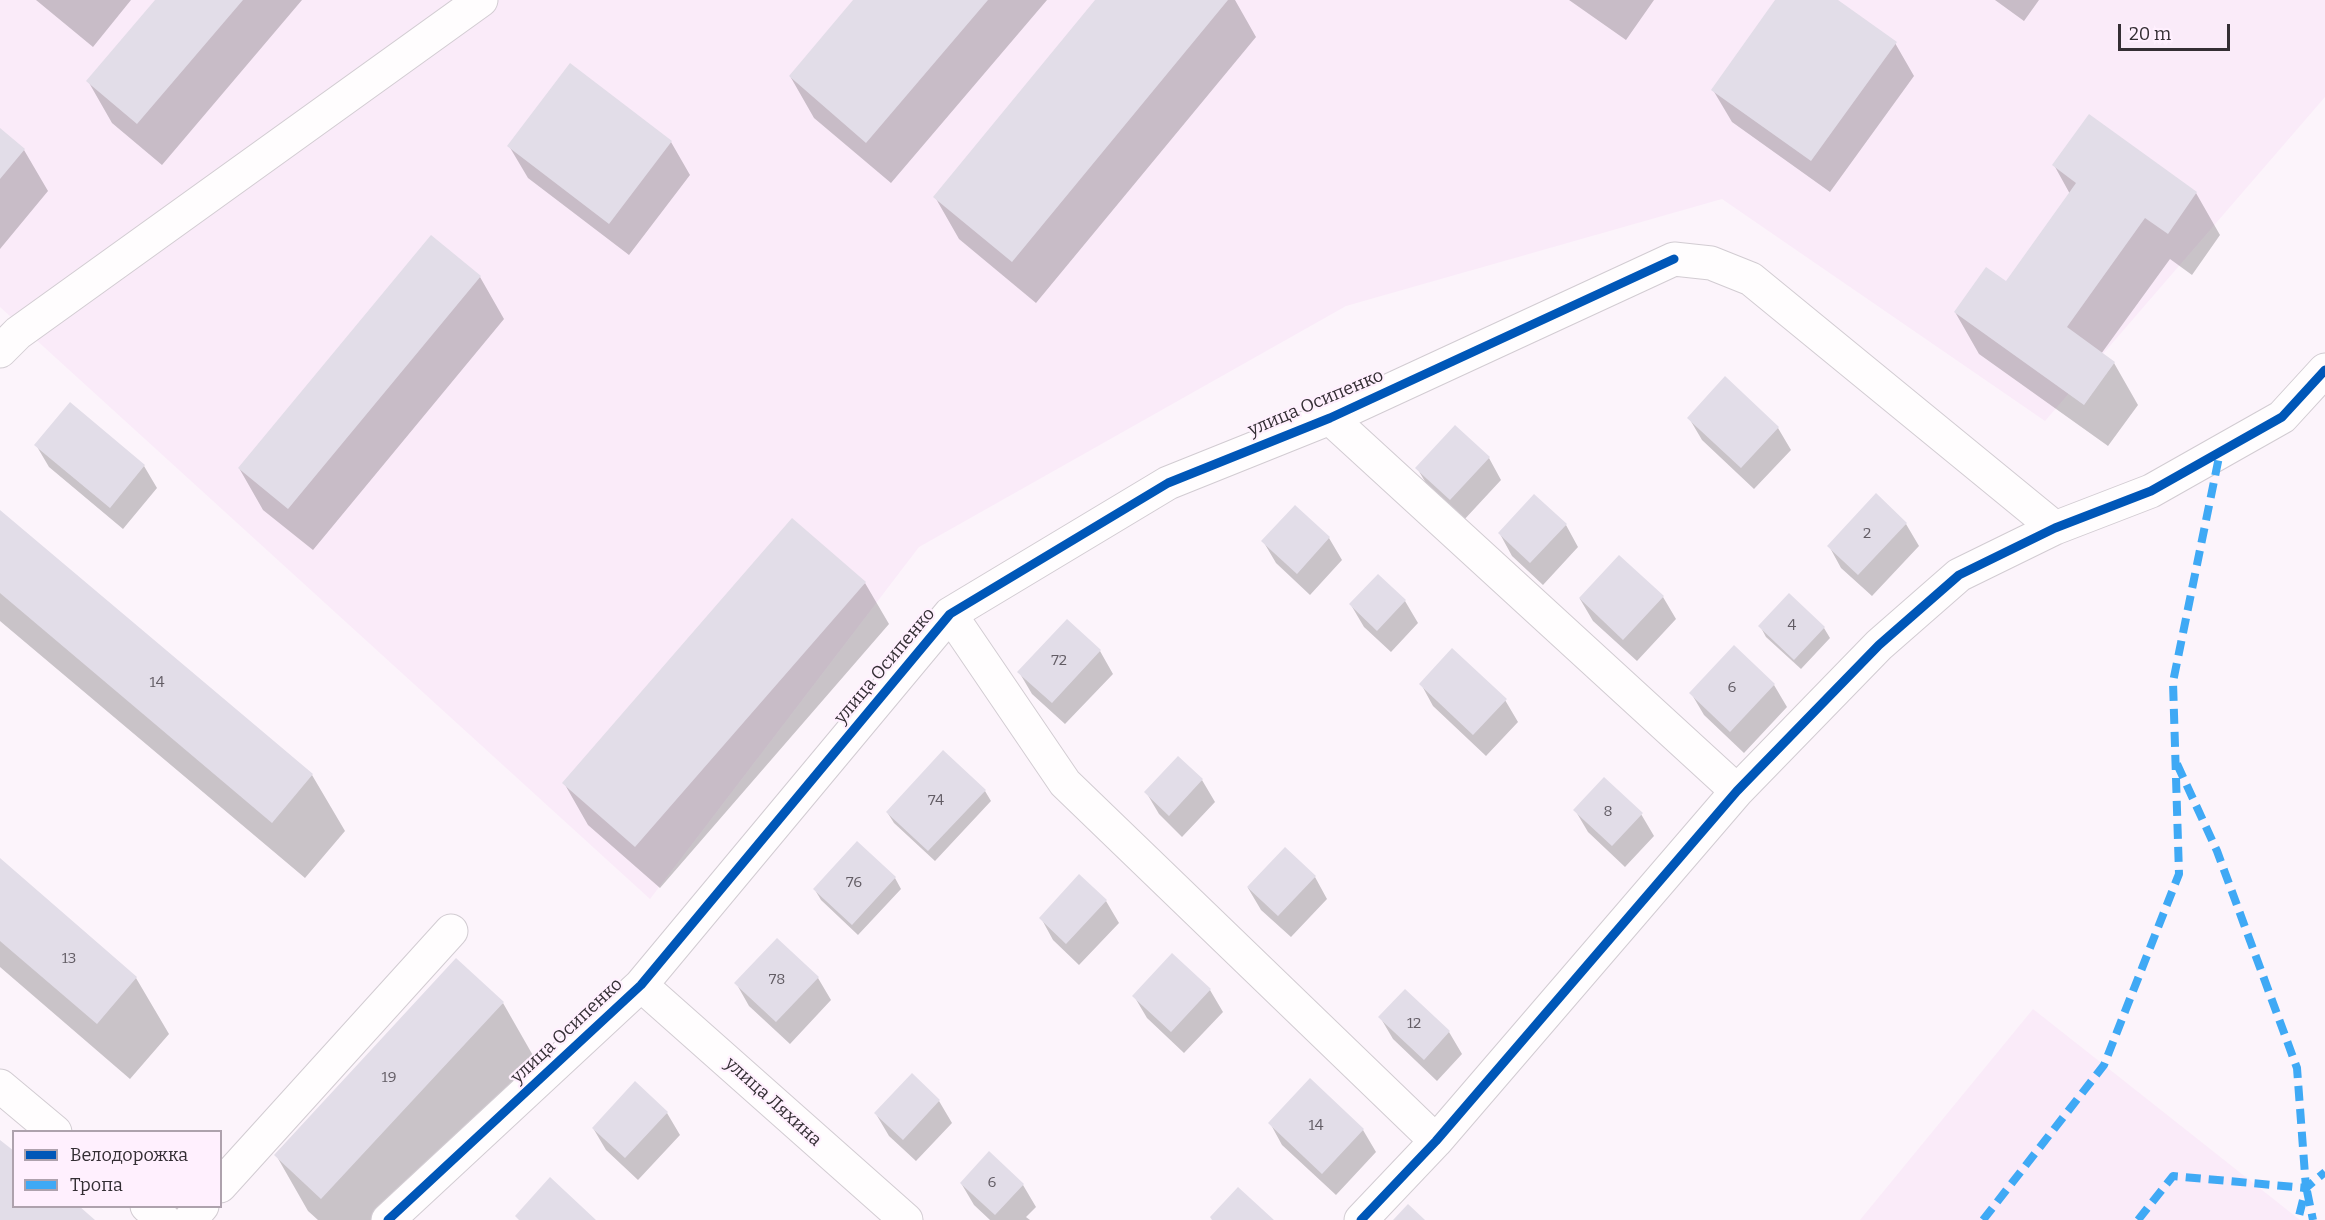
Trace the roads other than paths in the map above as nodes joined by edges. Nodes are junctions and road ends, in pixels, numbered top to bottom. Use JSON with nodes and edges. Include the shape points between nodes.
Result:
{"nodes":[{"id":1,"x":481,"y":0,"type":"edge"},
{"id":2,"x":0,"y":351,"type":"edge"},
{"id":3,"x":2325,"y":370,"type":"edge"},
{"id":4,"x":1330,"y":418,"type":"junction"},
{"id":5,"x":2055,"y":528,"type":"junction"},
{"id":6,"x":950,"y":614,"type":"junction"},
{"id":7,"x":1737,"y":791,"type":"junction"},
{"id":8,"x":451,"y":931,"type":"dead end"},
{"id":9,"x":641,"y":985,"type":"junction"},
{"id":10,"x":0,"y":1086,"type":"edge"},
{"id":11,"x":54,"y":1130,"type":"edge"},
{"id":12,"x":1436,"y":1141,"type":"junction"},
{"id":13,"x":222,"y":1184,"type":"edge"},
{"id":14,"x":149,"y":1208,"type":"edge"},
{"id":15,"x":200,"y":1208,"type":"edge"},
{"id":16,"x":164,"y":1220,"type":"edge"},
{"id":17,"x":190,"y":1220,"type":"edge"},
{"id":18,"x":388,"y":1220,"type":"edge"},
{"id":19,"x":906,"y":1220,"type":"edge"},
{"id":20,"x":1361,"y":1220,"type":"edge"}],
"edges":[{"from":1,"to":2,"type":"street","via":[[18,333]]},
{"from":3,"to":5,"type":"street","via":[[2282,417],[2151,491]]},
{"from":4,"to":5,"type":"street","name":"улица Осипенко","via":[[1674,259],[1710,263],[1751,279]]},
{"from":4,"to":6,"type":"street","name":"улица Осипенко","via":[[1168,483]]},
{"from":4,"to":7,"type":"street"},
{"from":5,"to":7,"type":"street","via":[[1959,575],[1879,645]]},
{"from":6,"to":9,"type":"street","name":"улица Осипенко"},
{"from":6,"to":12,"type":"street","via":[[1065,783]]},
{"from":7,"to":12,"type":"street"},
{"from":8,"to":13,"type":"street"},
{"from":9,"to":18,"type":"street","name":"улица Осипенко"},
{"from":9,"to":19,"type":"street","name":"улица Ляхина"},
{"from":10,"to":11,"type":"street"},
{"from":12,"to":20,"type":"street"},
{"from":14,"to":16,"type":"street"},
{"from":15,"to":17,"type":"street"}]}
